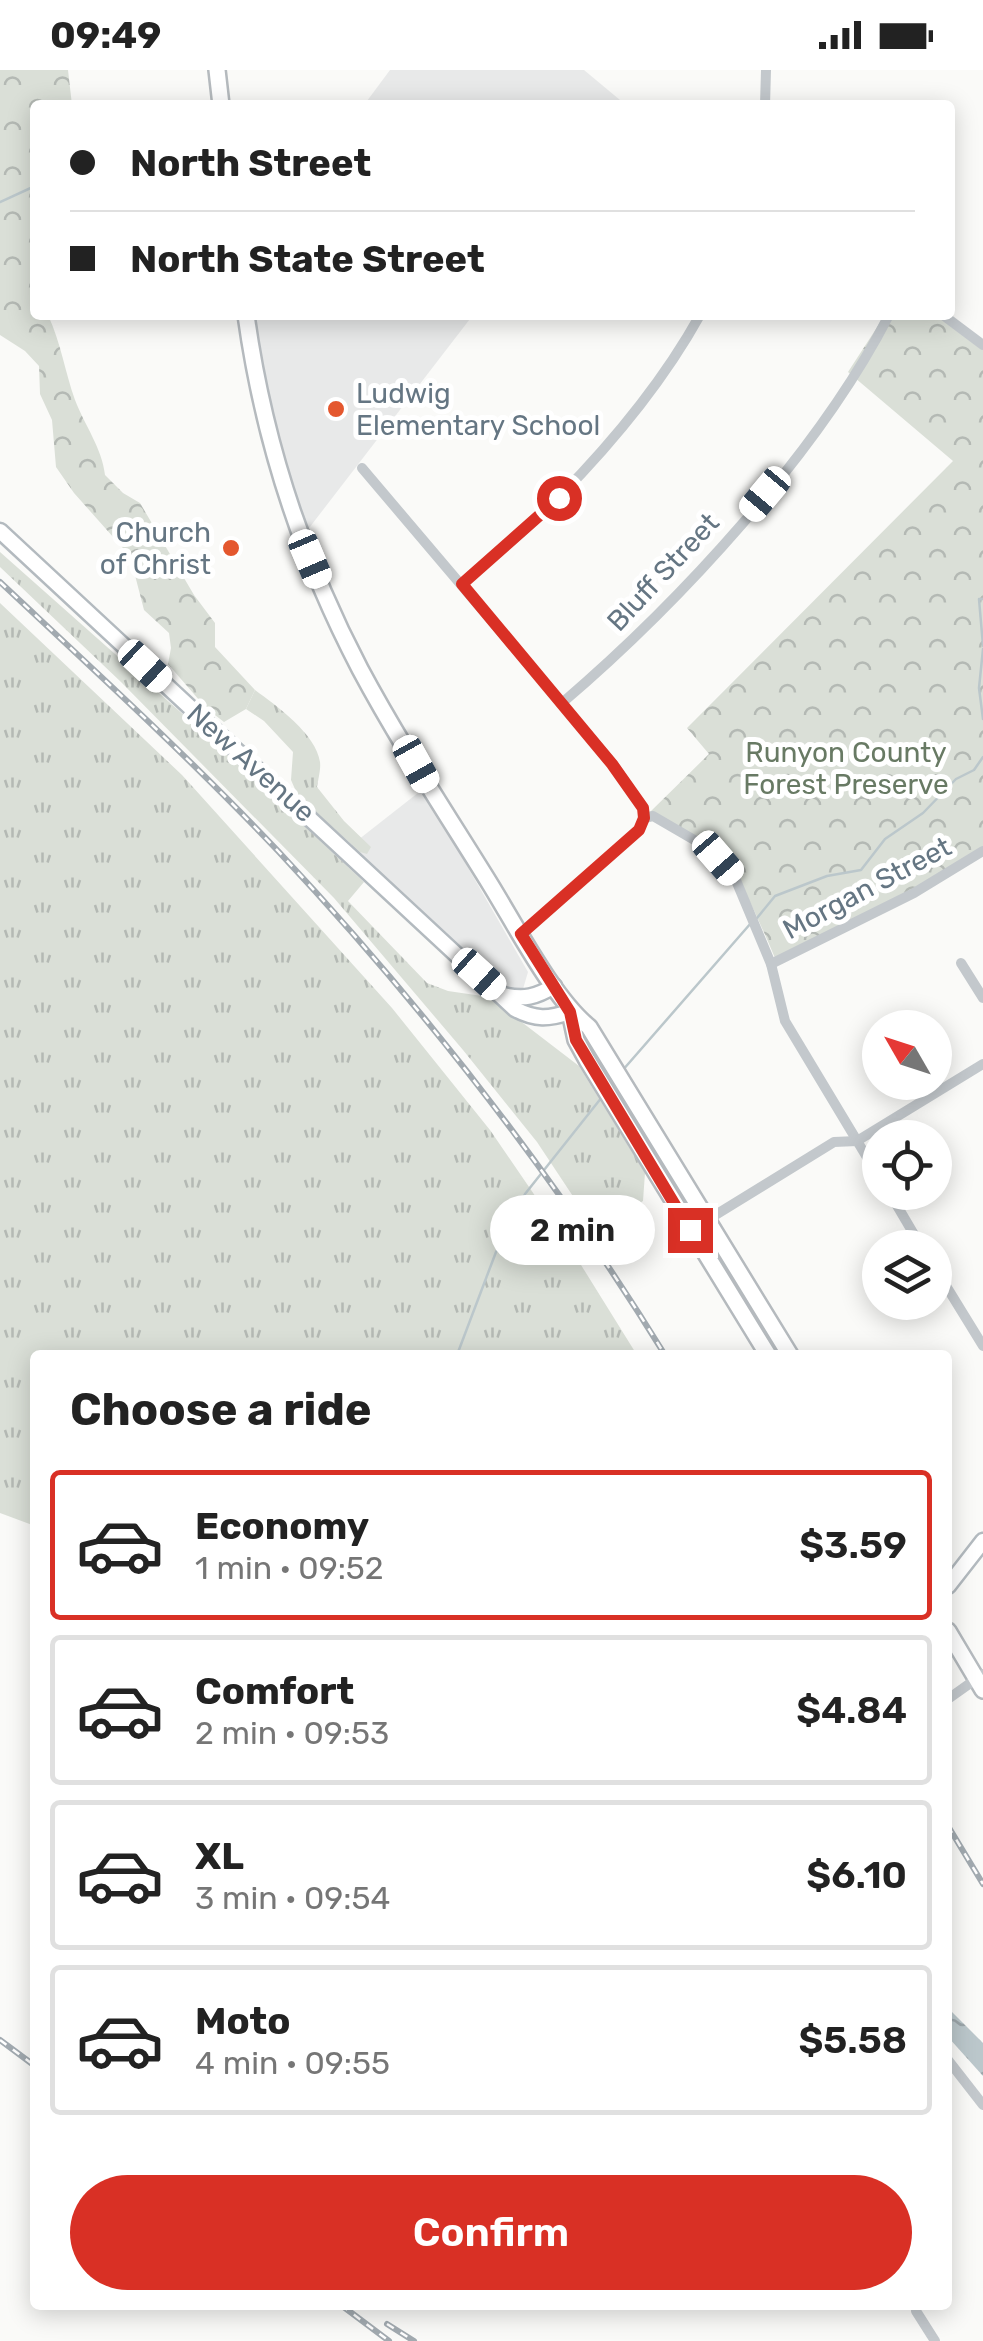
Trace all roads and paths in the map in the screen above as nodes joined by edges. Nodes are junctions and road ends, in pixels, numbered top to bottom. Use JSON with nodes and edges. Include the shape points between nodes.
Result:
{"nodes":[{"id":1,"x":216,"y":70,"type":"edge"},
{"id":2,"x":766,"y":70,"type":"edge"},
{"id":3,"x":220,"y":100,"type":"edge"},
{"id":4,"x":765,"y":100,"type":"edge"},
{"id":5,"x":247,"y":320,"type":"edge"},
{"id":6,"x":697,"y":320,"type":"edge"},
{"id":7,"x":886,"y":320,"type":"edge"},
{"id":8,"x":949,"y":320,"type":"edge"},
{"id":9,"x":983,"y":345,"type":"edge"},
{"id":10,"x":362,"y":468,"type":"dead end"},
{"id":11,"x":0,"y":531,"type":"edge"},
{"id":12,"x":462,"y":584,"type":"junction"},
{"id":13,"x":562,"y":703,"type":"junction"},
{"id":14,"x":644,"y":818,"type":"junction"},
{"id":15,"x":983,"y":851,"type":"edge"},
{"id":16,"x":521,"y":934,"type":"junction"},
{"id":17,"x":961,"y":963,"type":"dead end"},
{"id":18,"x":772,"y":964,"type":"junction"},
{"id":19,"x":554,"y":986,"type":"junction"},
{"id":20,"x":502,"y":995,"type":"junction"},
{"id":21,"x":983,"y":998,"type":"edge"},
{"id":22,"x":570,"y":1012,"type":"junction"},
{"id":23,"x":983,"y":1064,"type":"edge"},
{"id":24,"x":857,"y":1141,"type":"junction"},
{"id":25,"x":862,"y":1149,"type":"edge"},
{"id":26,"x":707,"y":1220,"type":"junction"},
{"id":27,"x":690,"y":1230,"type":"junction"},
{"id":28,"x":952,"y":1296,"type":"edge"},
{"id":29,"x":983,"y":1346,"type":"edge"},
{"id":30,"x":765,"y":1350,"type":"edge"},
{"id":31,"x":787,"y":1350,"type":"edge"},
{"id":32,"x":983,"y":1540,"type":"edge"},
{"id":33,"x":952,"y":1581,"type":"edge"},
{"id":34,"x":952,"y":1637,"type":"edge"},
{"id":35,"x":981,"y":1681,"type":"edge"},
{"id":36,"x":952,"y":1697,"type":"edge"},
{"id":37,"x":952,"y":2065,"type":"edge"},
{"id":38,"x":983,"y":2105,"type":"edge"},
{"id":39,"x":916,"y":2311,"type":"dead end"},
{"id":40,"x":934,"y":2341,"type":"edge"}],
"edges":[{"from":1,"to":3,"type":"main road"},
{"from":2,"to":4,"type":"street"},
{"from":5,"to":16,"type":"main road","via":[[275,456],[332,611],[376,697]]},
{"from":6,"to":12,"type":"street","via":[[624,423],[559,498]]},
{"from":7,"to":13,"type":"street","name":"Bluff Street","via":[[837,399],[759,502]]},
{"from":8,"to":9,"type":"street"},
{"from":10,"to":12,"type":"street"},
{"from":11,"to":20,"type":"main road","name":"New Avenue"},
{"from":12,"to":13,"type":"street"},
{"from":13,"to":14,"type":"street","via":[[612,764]]},
{"from":14,"to":16,"type":"street","via":[[639,830]]},
{"from":14,"to":18,"type":"street","via":[[653,816],[718,858],[735,878]]},
{"from":15,"to":18,"type":"street","name":"Morgan Street"},
{"from":16,"to":19,"type":"main road"},
{"from":17,"to":21,"type":"street"},
{"from":18,"to":24,"type":"street","via":[[785,1020]]},
{"from":19,"to":20,"type":"main road","via":[[520,999]]},
{"from":19,"to":22,"type":"main road"},
{"from":20,"to":22,"type":"main road","name":"New Avenue","via":[[531,1018]]},
{"from":22,"to":26,"type":"main road","via":[[589,1027]]},
{"from":22,"to":27,"type":"main road","via":[[587,1060]]},
{"from":23,"to":24,"type":"street"},
{"from":24,"to":25,"type":"street"},
{"from":24,"to":26,"type":"street","via":[[834,1142]]},
{"from":26,"to":27,"type":"street"},
{"from":26,"to":31,"type":"main road"},
{"from":27,"to":30,"type":"main road"},
{"from":28,"to":29,"type":"street"},
{"from":32,"to":33,"type":"main road"},
{"from":34,"to":35,"type":"main road"},
{"from":35,"to":36,"type":"street"},
{"from":37,"to":38,"type":"street"},
{"from":39,"to":40,"type":"street"}]}
